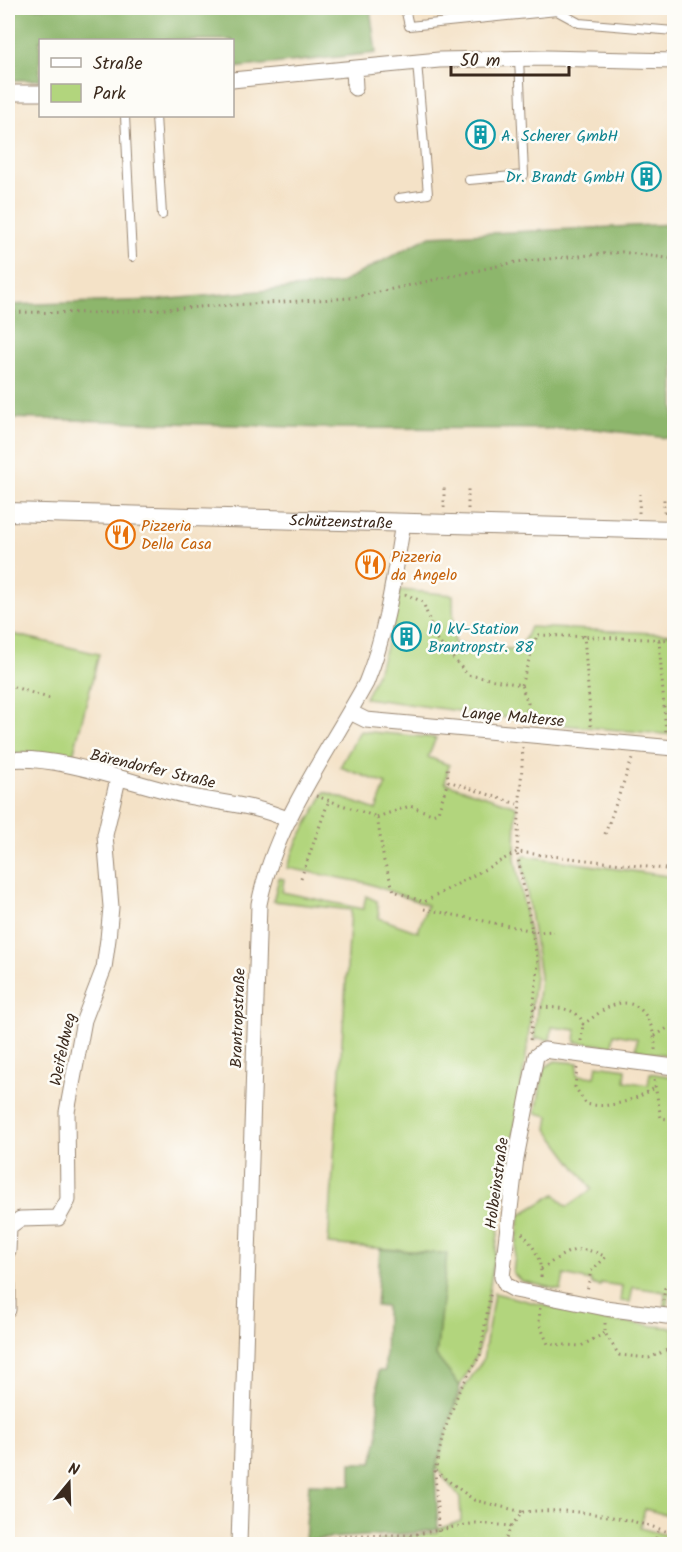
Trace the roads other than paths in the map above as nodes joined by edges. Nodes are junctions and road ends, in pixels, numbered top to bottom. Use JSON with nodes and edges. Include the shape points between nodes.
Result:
{"nodes":[{"id":1,"x":405,"y":8,"type":"edge"},
{"id":2,"x":557,"y":9,"type":"edge"},
{"id":3,"x":675,"y":31,"type":"edge"},
{"id":4,"x":519,"y":58,"type":"junction"},
{"id":5,"x":675,"y":61,"type":"edge"},
{"id":6,"x":417,"y":62,"type":"junction"},
{"id":7,"x":354,"y":69,"type":"junction"},
{"id":8,"x":234,"y":80,"type":"edge"},
{"id":9,"x":355,"y":88,"type":"dead end"},
{"id":10,"x":8,"y":93,"type":"edge"},
{"id":11,"x":39,"y":93,"type":"edge"},
{"id":12,"x":124,"y":117,"type":"edge"},
{"id":13,"x":156,"y":117,"type":"edge"},
{"id":14,"x":469,"y":180,"type":"dead end"},
{"id":15,"x":399,"y":198,"type":"dead end"},
{"id":16,"x":162,"y":215,"type":"dead end"},
{"id":17,"x":132,"y":257,"type":"dead end"},
{"id":18,"x":8,"y":512,"type":"edge"},
{"id":19,"x":403,"y":523,"type":"junction"},
{"id":20,"x":675,"y":530,"type":"edge"},
{"id":21,"x":350,"y":712,"type":"junction"},
{"id":22,"x":671,"y":748,"type":"edge"},
{"id":23,"x":8,"y":760,"type":"edge"},
{"id":24,"x":118,"y":779,"type":"junction"},
{"id":25,"x":289,"y":820,"type":"junction"},
{"id":26,"x":675,"y":1066,"type":"edge"},
{"id":27,"x":8,"y":1251,"type":"edge"},
{"id":28,"x":8,"y":1285,"type":"edge"},
{"id":29,"x":8,"y":1310,"type":"edge"},
{"id":30,"x":668,"y":1317,"type":"edge"},
{"id":31,"x":239,"y":1545,"type":"edge"}],
"edges":[{"from":1,"to":2,"type":"lane","via":[[410,26]]},
{"from":2,"to":3,"type":"lane","via":[[579,23]]},
{"from":4,"to":5,"type":"street"},
{"from":4,"to":6,"type":"street"},
{"from":4,"to":14,"type":"lane","via":[[524,175]]},
{"from":6,"to":7,"type":"street"},
{"from":6,"to":15,"type":"lane","via":[[428,194]]},
{"from":7,"to":8,"type":"street"},
{"from":7,"to":9,"type":"street"},
{"from":10,"to":11,"type":"street"},
{"from":12,"to":17,"type":"lane"},
{"from":13,"to":16,"type":"lane"},
{"from":18,"to":19,"type":"street","name":"Schützenstraße"},
{"from":19,"to":20,"type":"street","name":"Schützenstraße"},
{"from":19,"to":21,"type":"street","name":"Brantropstraße","via":[[383,638]]},
{"from":21,"to":22,"type":"street","name":"Lange Malterse","via":[[366,720]]},
{"from":21,"to":25,"type":"street","name":"Brantropstraße"},
{"from":23,"to":24,"type":"street","name":"Bärendorfer Straße","via":[[42,761]]},
{"from":24,"to":25,"type":"street","name":"Bärendorfer Straße","via":[[266,809]]},
{"from":24,"to":27,"type":"street","name":"Weifeldweg","via":[[105,835],[111,908],[107,949],[104,968],[84,1020],[67,1112],[68,1200],[58,1218],[20,1219],[9,1227]]},
{"from":25,"to":31,"type":"street","name":"Brantropstraße","via":[[266,872],[258,918]]},
{"from":26,"to":30,"type":"street","name":"Holbeinstraße","via":[[544,1050],[536,1056],[516,1158],[502,1277],[515,1290]]},
{"from":28,"to":29,"type":"street"}]}
